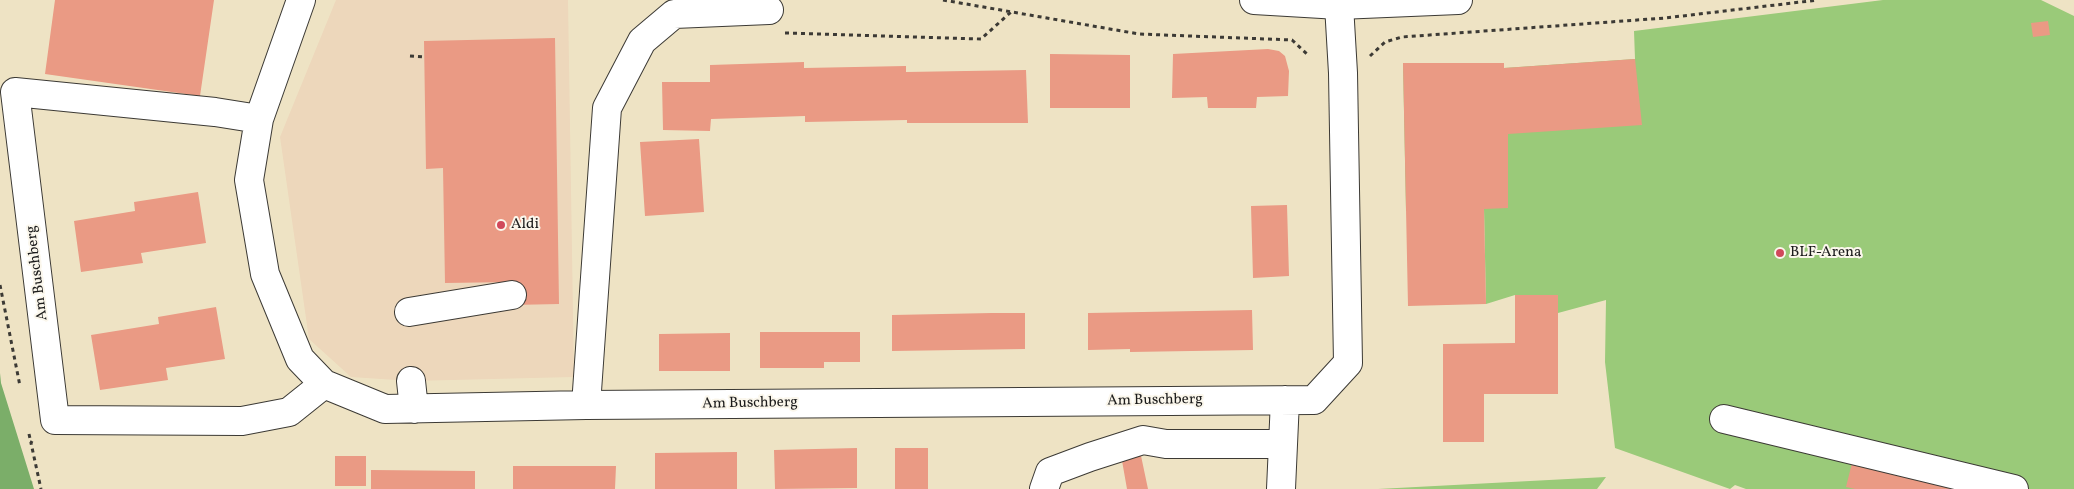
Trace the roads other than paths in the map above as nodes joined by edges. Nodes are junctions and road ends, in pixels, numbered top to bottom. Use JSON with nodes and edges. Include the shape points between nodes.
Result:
{"nodes":[{"id":1,"x":301,"y":0,"type":"edge"},
{"id":2,"x":1254,"y":0,"type":"edge"},
{"id":3,"x":1458,"y":0,"type":"edge"},
{"id":4,"x":1339,"y":5,"type":"junction"},
{"id":5,"x":770,"y":10,"type":"road end"},
{"id":6,"x":259,"y":119,"type":"junction"},
{"id":7,"x":512,"y":294,"type":"dead end"},
{"id":8,"x":409,"y":312,"type":"dead end"},
{"id":9,"x":411,"y":381,"type":"dead end"},
{"id":10,"x":324,"y":384,"type":"junction"},
{"id":11,"x":1285,"y":400,"type":"junction"},
{"id":12,"x":586,"y":405,"type":"junction"},
{"id":13,"x":414,"y":409,"type":"junction"},
{"id":14,"x":1724,"y":419,"type":"dead end"},
{"id":15,"x":1283,"y":444,"type":"junction"},
{"id":16,"x":1044,"y":489,"type":"edge"},
{"id":17,"x":1281,"y":489,"type":"edge"},
{"id":18,"x":2014,"y":489,"type":"edge"}],
"edges":[{"from":1,"to":6,"type":"street","name":"Am Buschberg"},
{"from":2,"to":4,"type":"street"},
{"from":3,"to":4,"type":"street"},
{"from":4,"to":11,"type":"street","name":"Am Buschberg","via":[[1348,363],[1314,400]]},
{"from":5,"to":12,"type":"street","via":[[674,14],[642,41],[607,108]]},
{"from":6,"to":10,"type":"street","name":"Am Buschberg","via":[[248,180],[265,274],[300,359]]},
{"from":6,"to":10,"type":"street","name":"Am Buschberg","via":[[15,92],[55,420],[242,421],[289,412]]},
{"from":7,"to":8,"type":"street"},
{"from":9,"to":13,"type":"street"},
{"from":10,"to":13,"type":"street","name":"Am Buschberg","via":[[385,409]]},
{"from":11,"to":12,"type":"street","name":"Am Buschberg"},
{"from":11,"to":15,"type":"street"},
{"from":12,"to":13,"type":"street","name":"Am Buschberg"},
{"from":14,"to":18,"type":"street"},
{"from":15,"to":16,"type":"street","via":[[1166,444],[1143,440],[1050,472]]},
{"from":15,"to":17,"type":"street"}]}
